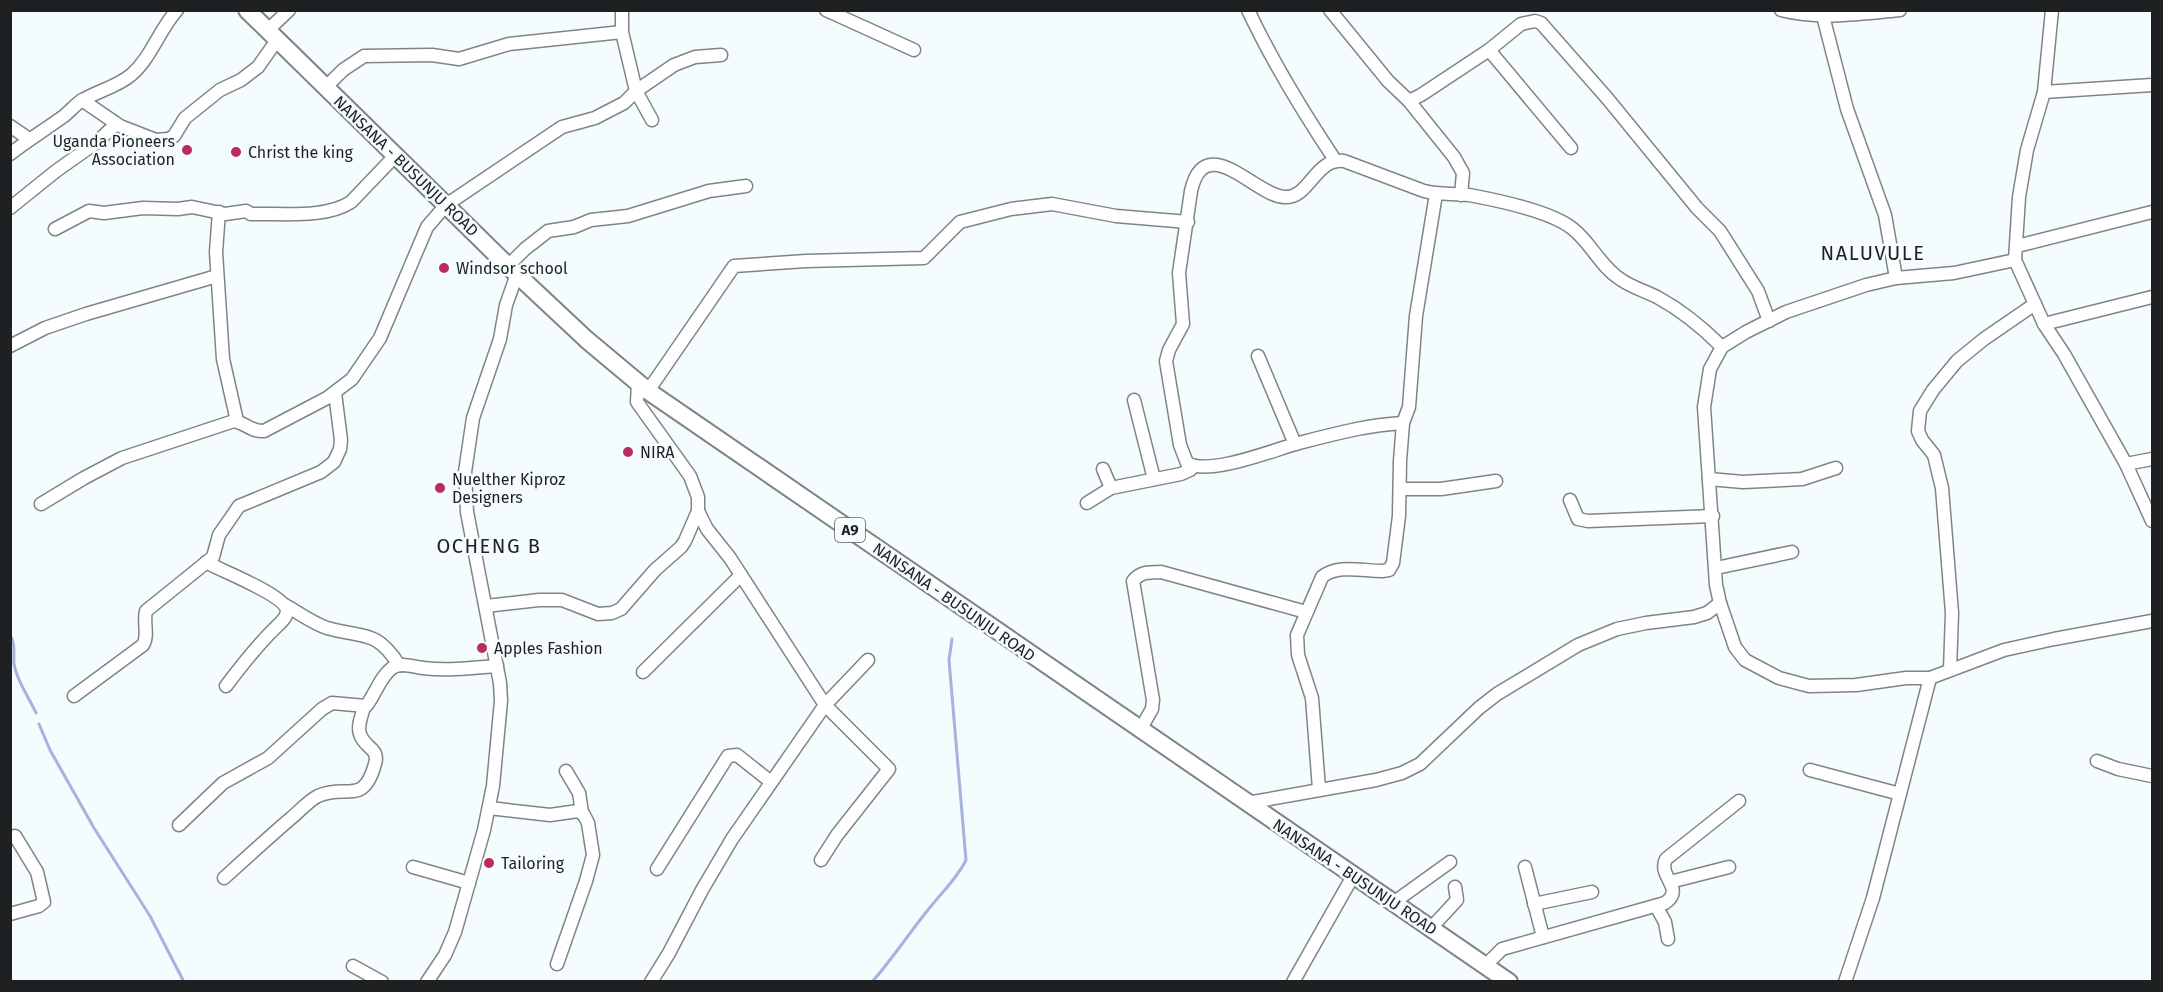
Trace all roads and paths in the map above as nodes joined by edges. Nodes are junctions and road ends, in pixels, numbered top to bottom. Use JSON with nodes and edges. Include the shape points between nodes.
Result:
{"nodes":[{"id":1,"x":177,"y":10,"type":"edge"},
{"id":2,"x":247,"y":10,"type":"edge"},
{"id":3,"x":290,"y":10,"type":"edge"},
{"id":4,"x":622,"y":10,"type":"edge"},
{"id":5,"x":826,"y":10,"type":"edge"},
{"id":6,"x":1248,"y":10,"type":"edge"},
{"id":7,"x":1330,"y":10,"type":"edge"},
{"id":8,"x":1781,"y":10,"type":"edge"},
{"id":9,"x":1900,"y":10,"type":"edge"},
{"id":10,"x":2052,"y":10,"type":"edge"},
{"id":11,"x":1823,"y":16,"type":"junction"},
{"id":12,"x":622,"y":32,"type":"junction"},
{"id":13,"x":273,"y":35,"type":"junction"},
{"id":14,"x":914,"y":50,"type":"dead end"},
{"id":15,"x":1489,"y":50,"type":"junction"},
{"id":16,"x":721,"y":55,"type":"dead end"},
{"id":17,"x":2152,"y":85,"type":"edge"},
{"id":18,"x":326,"y":87,"type":"junction"},
{"id":19,"x":636,"y":91,"type":"junction"},
{"id":20,"x":2044,"y":92,"type":"junction"},
{"id":21,"x":82,"y":100,"type":"junction"},
{"id":22,"x":1409,"y":101,"type":"junction"},
{"id":23,"x":652,"y":120,"type":"dead end"},
{"id":24,"x":116,"y":124,"type":"junction"},
{"id":25,"x":10,"y":126,"type":"edge"},
{"id":26,"x":29,"y":139,"type":"junction"},
{"id":27,"x":1571,"y":148,"type":"dead end"},
{"id":28,"x":10,"y":154,"type":"edge"},
{"id":29,"x":395,"y":156,"type":"junction"},
{"id":30,"x":1335,"y":160,"type":"junction"},
{"id":31,"x":746,"y":186,"type":"dead end"},
{"id":32,"x":1436,"y":194,"type":"junction"},
{"id":33,"x":1461,"y":195,"type":"junction"},
{"id":34,"x":446,"y":205,"type":"junction"},
{"id":35,"x":10,"y":208,"type":"edge"},
{"id":36,"x":219,"y":212,"type":"junction"},
{"id":37,"x":2152,"y":212,"type":"edge"},
{"id":38,"x":1188,"y":222,"type":"junction"},
{"id":39,"x":55,"y":229,"type":"dead end"},
{"id":40,"x":2017,"y":246,"type":"junction"},
{"id":41,"x":2015,"y":260,"type":"junction"},
{"id":42,"x":513,"y":270,"type":"junction"},
{"id":43,"x":217,"y":276,"type":"junction"},
{"id":44,"x":1896,"y":278,"type":"junction"},
{"id":45,"x":2152,"y":297,"type":"edge"},
{"id":46,"x":2035,"y":304,"type":"junction"},
{"id":47,"x":1769,"y":321,"type":"junction"},
{"id":48,"x":2044,"y":324,"type":"junction"},
{"id":49,"x":10,"y":346,"type":"edge"},
{"id":50,"x":1722,"y":347,"type":"junction"},
{"id":51,"x":1258,"y":356,"type":"dead end"},
{"id":52,"x":643,"y":387,"type":"junction"},
{"id":53,"x":335,"y":393,"type":"junction"},
{"id":54,"x":1134,"y":400,"type":"dead end"},
{"id":55,"x":237,"y":421,"type":"junction"},
{"id":56,"x":1403,"y":423,"type":"junction"},
{"id":57,"x":1296,"y":444,"type":"junction"},
{"id":58,"x":2152,"y":459,"type":"edge"},
{"id":59,"x":2126,"y":464,"type":"junction"},
{"id":60,"x":1194,"y":466,"type":"junction"},
{"id":61,"x":1836,"y":468,"type":"dead end"},
{"id":62,"x":1103,"y":469,"type":"dead end"},
{"id":63,"x":1154,"y":479,"type":"junction"},
{"id":64,"x":1709,"y":479,"type":"junction"},
{"id":65,"x":1496,"y":481,"type":"dead end"},
{"id":66,"x":1111,"y":488,"type":"junction"},
{"id":67,"x":1400,"y":489,"type":"junction"},
{"id":68,"x":1570,"y":500,"type":"dead end"},
{"id":69,"x":1087,"y":503,"type":"dead end"},
{"id":70,"x":41,"y":504,"type":"dead end"},
{"id":71,"x":698,"y":511,"type":"junction"},
{"id":72,"x":1713,"y":516,"type":"junction"},
{"id":73,"x":2152,"y":521,"type":"edge"},
{"id":74,"x":1792,"y":552,"type":"dead end"},
{"id":75,"x":206,"y":562,"type":"junction"},
{"id":76,"x":1716,"y":568,"type":"junction"},
{"id":77,"x":741,"y":575,"type":"junction"},
{"id":78,"x":1720,"y":603,"type":"junction"},
{"id":79,"x":285,"y":605,"type":"junction"},
{"id":80,"x":486,"y":606,"type":"junction"},
{"id":81,"x":1306,"y":612,"type":"junction"},
{"id":82,"x":2152,"y":621,"type":"edge"},
{"id":83,"x":868,"y":660,"type":"dead end"},
{"id":84,"x":399,"y":665,"type":"junction"},
{"id":85,"x":497,"y":666,"type":"junction"},
{"id":86,"x":1950,"y":670,"type":"junction"},
{"id":87,"x":643,"y":672,"type":"dead end"},
{"id":88,"x":1930,"y":678,"type":"junction"},
{"id":89,"x":226,"y":686,"type":"dead end"},
{"id":90,"x":74,"y":696,"type":"dead end"},
{"id":91,"x":825,"y":705,"type":"junction"},
{"id":92,"x":364,"y":707,"type":"junction"},
{"id":93,"x":1140,"y":730,"type":"junction"},
{"id":94,"x":2097,"y":761,"type":"dead end"},
{"id":95,"x":1810,"y":770,"type":"dead end"},
{"id":96,"x":566,"y":771,"type":"dead end"},
{"id":97,"x":2152,"y":776,"type":"edge"},
{"id":98,"x":771,"y":782,"type":"junction"},
{"id":99,"x":1319,"y":789,"type":"junction"},
{"id":100,"x":1900,"y":794,"type":"junction"},
{"id":101,"x":1739,"y":801,"type":"dead end"},
{"id":102,"x":1247,"y":803,"type":"junction"},
{"id":103,"x":489,"y":808,"type":"junction"},
{"id":104,"x":582,"y":813,"type":"junction"},
{"id":105,"x":178,"y":825,"type":"dead end"},
{"id":106,"x":15,"y":836,"type":"dead end"},
{"id":107,"x":821,"y":860,"type":"dead end"},
{"id":108,"x":1450,"y":862,"type":"dead end"},
{"id":109,"x":413,"y":867,"type":"dead end"},
{"id":110,"x":1525,"y":867,"type":"dead end"},
{"id":111,"x":1729,"y":867,"type":"dead end"},
{"id":112,"x":657,"y":869,"type":"dead end"},
{"id":113,"x":1353,"y":876,"type":"junction"},
{"id":114,"x":224,"y":878,"type":"dead end"},
{"id":115,"x":1670,"y":882,"type":"junction"},
{"id":116,"x":468,"y":884,"type":"junction"},
{"id":117,"x":1455,"y":887,"type":"dead end"},
{"id":118,"x":1592,"y":892,"type":"dead end"},
{"id":119,"x":1393,"y":903,"type":"junction"},
{"id":120,"x":1534,"y":904,"type":"junction"},
{"id":121,"x":1656,"y":906,"type":"junction"},
{"id":122,"x":10,"y":914,"type":"edge"},
{"id":123,"x":1431,"y":928,"type":"junction"},
{"id":124,"x":1543,"y":937,"type":"junction"},
{"id":125,"x":1668,"y":939,"type":"dead end"},
{"id":126,"x":556,"y":964,"type":"dead end"},
{"id":127,"x":353,"y":966,"type":"dead end"},
{"id":128,"x":1485,"y":966,"type":"junction"},
{"id":129,"x":382,"y":981,"type":"edge"},
{"id":130,"x":427,"y":981,"type":"edge"},
{"id":131,"x":651,"y":981,"type":"edge"},
{"id":132,"x":1293,"y":981,"type":"edge"},
{"id":133,"x":1509,"y":981,"type":"edge"},
{"id":134,"x":1845,"y":981,"type":"edge"}],
"edges":[{"from":1,"to":21,"type":"street","via":[[132,74]]},
{"from":2,"to":13,"type":"main road","name":"NANSANA - BUSUNJU ROAD","number":"A9"},
{"from":3,"to":13,"type":"street"},
{"from":4,"to":12,"type":"street"},
{"from":5,"to":14,"type":"street"},
{"from":6,"to":30,"type":"street","via":[[1288,85]]},
{"from":7,"to":22,"type":"street"},
{"from":8,"to":11,"type":"street"},
{"from":9,"to":11,"type":"street"},
{"from":10,"to":20,"type":"street"},
{"from":11,"to":44,"type":"street","via":[[1847,109],[1885,215]]},
{"from":12,"to":18,"type":"street","via":[[509,44],[459,59],[432,55],[364,56]]},
{"from":12,"to":19,"type":"street"},
{"from":13,"to":18,"type":"main road","name":"NANSANA - BUSUNJU ROAD","number":"A9"},
{"from":13,"to":24,"type":"street","via":[[258,67],[185,118],[174,136],[156,140]]},
{"from":15,"to":22,"type":"street"},
{"from":15,"to":27,"type":"street"},
{"from":15,"to":47,"type":"street","via":[[1521,24],[1535,21],[1546,27],[1720,231],[1758,291]]},
{"from":16,"to":19,"type":"street","via":[[694,57],[674,64]]},
{"from":17,"to":20,"type":"street"},
{"from":18,"to":29,"type":"main road","name":"NANSANA - BUSUNJU ROAD","number":"A9"},
{"from":19,"to":23,"type":"street"},
{"from":19,"to":34,"type":"street","via":[[604,114],[562,127]]},
{"from":20,"to":40,"type":"street","via":[[2027,150],[2019,197]]},
{"from":21,"to":24,"type":"street"},
{"from":21,"to":26,"type":"street"},
{"from":22,"to":33,"type":"street","via":[[1463,173]]},
{"from":24,"to":35,"type":"street"},
{"from":25,"to":26,"type":"street"},
{"from":26,"to":28,"type":"street"},
{"from":29,"to":34,"type":"main road","name":"NANSANA - BUSUNJU ROAD","number":"A9"},
{"from":29,"to":36,"type":"street","via":[[343,207],[307,215]]},
{"from":30,"to":32,"type":"street"},
{"from":30,"to":38,"type":"street","via":[[1319,170],[1297,194],[1283,197],[1233,170],[1208,166],[1193,182]]},
{"from":31,"to":42,"type":"street","via":[[709,191],[628,216],[548,231],[525,249]]},
{"from":32,"to":33,"type":"street"},
{"from":32,"to":56,"type":"street","via":[[1416,316],[1409,407]]},
{"from":33,"to":50,"type":"street","via":[[1508,204],[1563,222],[1579,234],[1609,272],[1673,306]]},
{"from":34,"to":42,"type":"main road","name":"NANSANA - BUSUNJU ROAD","number":"A9"},
{"from":34,"to":53,"type":"street","via":[[427,227],[371,353],[352,379]]},
{"from":36,"to":39,"type":"street","via":[[192,207],[89,211]]},
{"from":36,"to":43,"type":"street"},
{"from":37,"to":40,"type":"street"},
{"from":38,"to":52,"type":"street","via":[[1105,215],[1052,204],[960,222],[924,258],[734,266]]},
{"from":38,"to":60,"type":"street","via":[[1179,273],[1184,324],[1168,350],[1166,361],[1183,456],[1186,463]]},
{"from":40,"to":41,"type":"street"},
{"from":41,"to":44,"type":"street","via":[[1945,275]]},
{"from":41,"to":46,"type":"street"},
{"from":42,"to":52,"type":"main road","name":"NANSANA - BUSUNJU ROAD","number":"A9"},
{"from":42,"to":80,"type":"street","via":[[500,339],[472,418],[465,472],[467,512]]},
{"from":43,"to":49,"type":"street","via":[[76,317]]},
{"from":43,"to":55,"type":"street","via":[[223,359]]},
{"from":44,"to":47,"type":"street","via":[[1812,302]]},
{"from":45,"to":48,"type":"street"},
{"from":46,"to":48,"type":"street"},
{"from":46,"to":86,"type":"street","via":[[1957,361],[1920,411],[1918,431],[1934,455],[1941,488],[1952,613]]},
{"from":47,"to":50,"type":"street"},
{"from":48,"to":59,"type":"street"},
{"from":50,"to":64,"type":"street","via":[[1710,369],[1704,407]]},
{"from":51,"to":57,"type":"street"},
{"from":52,"to":71,"type":"street","via":[[637,402],[690,476],[698,497]]},
{"from":52,"to":93,"type":"main road","name":"NANSANA - BUSUNJU ROAD","number":"A9"},
{"from":53,"to":55,"type":"street","via":[[264,431],[253,431]]},
{"from":53,"to":75,"type":"street","via":[[342,440],[334,462],[321,472],[239,506],[219,535],[215,553]]},
{"from":54,"to":63,"type":"street"},
{"from":55,"to":70,"type":"street","via":[[122,458]]},
{"from":56,"to":57,"type":"street","via":[[1359,428]]},
{"from":56,"to":67,"type":"street"},
{"from":57,"to":60,"type":"street","via":[[1216,466]]},
{"from":58,"to":59,"type":"street"},
{"from":59,"to":73,"type":"street"},
{"from":60,"to":63,"type":"street","via":[[1181,474]]},
{"from":61,"to":64,"type":"street","via":[[1802,479]]},
{"from":62,"to":66,"type":"street"},
{"from":63,"to":66,"type":"street"},
{"from":64,"to":72,"type":"street"},
{"from":65,"to":67,"type":"street","via":[[1441,489]]},
{"from":66,"to":69,"type":"street"},
{"from":67,"to":81,"type":"street","via":[[1396,550],[1389,570],[1330,571],[1322,577]]},
{"from":68,"to":72,"type":"street","via":[[1578,519],[1588,521]]},
{"from":71,"to":77,"type":"street","via":[[707,530]]},
{"from":71,"to":80,"type":"street","via":[[681,547],[621,609],[598,614],[562,600]]},
{"from":72,"to":76,"type":"street"},
{"from":74,"to":76,"type":"street"},
{"from":75,"to":79,"type":"street"},
{"from":75,"to":90,"type":"street","via":[[146,611],[143,645]]},
{"from":76,"to":78,"type":"street"},
{"from":77,"to":87,"type":"street"},
{"from":77,"to":91,"type":"street"},
{"from":78,"to":88,"type":"street","via":[[1740,654],[1779,678],[1827,687]]},
{"from":78,"to":99,"type":"street","via":[[1694,617],[1617,629],[1578,645],[1497,694],[1420,764],[1376,780]]},
{"from":79,"to":84,"type":"street","via":[[315,623],[378,640]]},
{"from":79,"to":89,"type":"street","via":[[286,615]]},
{"from":80,"to":85,"type":"street"},
{"from":81,"to":93,"type":"street","via":[[1161,572],[1137,576],[1133,581],[1153,700]]},
{"from":81,"to":99,"type":"street","via":[[1297,635],[1298,655],[1312,698]]},
{"from":82,"to":86,"type":"street","via":[[2004,650]]},
{"from":83,"to":91,"type":"street"},
{"from":84,"to":85,"type":"street","via":[[427,669]]},
{"from":84,"to":92,"type":"street","via":[[386,673]]},
{"from":85,"to":103,"type":"street","via":[[501,701]]},
{"from":86,"to":88,"type":"street"},
{"from":88,"to":100,"type":"street"},
{"from":91,"to":98,"type":"street"},
{"from":91,"to":107,"type":"street","via":[[889,770]]},
{"from":92,"to":105,"type":"street","via":[[332,703],[322,709],[268,758],[223,783]]},
{"from":92,"to":114,"type":"street","via":[[359,732],[377,758],[364,788],[315,798]]},
{"from":93,"to":102,"type":"main road","name":"NANSANA - BUSUNJU ROAD","number":"A9"},
{"from":94,"to":97,"type":"street"},
{"from":95,"to":100,"type":"street"},
{"from":96,"to":104,"type":"street","via":[[579,793]]},
{"from":98,"to":112,"type":"street","via":[[737,755],[728,756]]},
{"from":98,"to":131,"type":"street","via":[[732,839]]},
{"from":99,"to":102,"type":"street"},
{"from":100,"to":134,"type":"street","via":[[1873,898]]},
{"from":101,"to":115,"type":"street","via":[[1666,859],[1664,868]]},
{"from":102,"to":113,"type":"main road","name":"NANSANA - BUSUNJU ROAD","number":"A9"},
{"from":103,"to":104,"type":"street","via":[[550,815]]},
{"from":103,"to":116,"type":"street"},
{"from":104,"to":126,"type":"street","via":[[588,823],[593,855]]},
{"from":106,"to":122,"type":"street","via":[[37,872],[44,902]]},
{"from":108,"to":119,"type":"street"},
{"from":109,"to":116,"type":"street"},
{"from":110,"to":120,"type":"street"},
{"from":111,"to":115,"type":"street"},
{"from":113,"to":119,"type":"main road","name":"NANSANA - BUSUNJU ROAD","number":"A9"},
{"from":113,"to":132,"type":"street"},
{"from":115,"to":121,"type":"street","via":[[1672,896]]},
{"from":116,"to":130,"type":"street","via":[[455,932]]},
{"from":117,"to":123,"type":"street","via":[[1457,900]]},
{"from":118,"to":120,"type":"street"},
{"from":119,"to":123,"type":"main road","name":"NANSANA - BUSUNJU ROAD","number":"A9"},
{"from":120,"to":124,"type":"street"},
{"from":121,"to":124,"type":"street"},
{"from":121,"to":125,"type":"street"},
{"from":123,"to":128,"type":"main road","name":"NANSANA - BUSUNJU ROAD","number":"A9"},
{"from":124,"to":128,"type":"street","via":[[1502,949]]},
{"from":127,"to":129,"type":"street"},
{"from":128,"to":133,"type":"main road","name":"NANSANA - BUSUNJU ROAD","number":"A9"}]}
